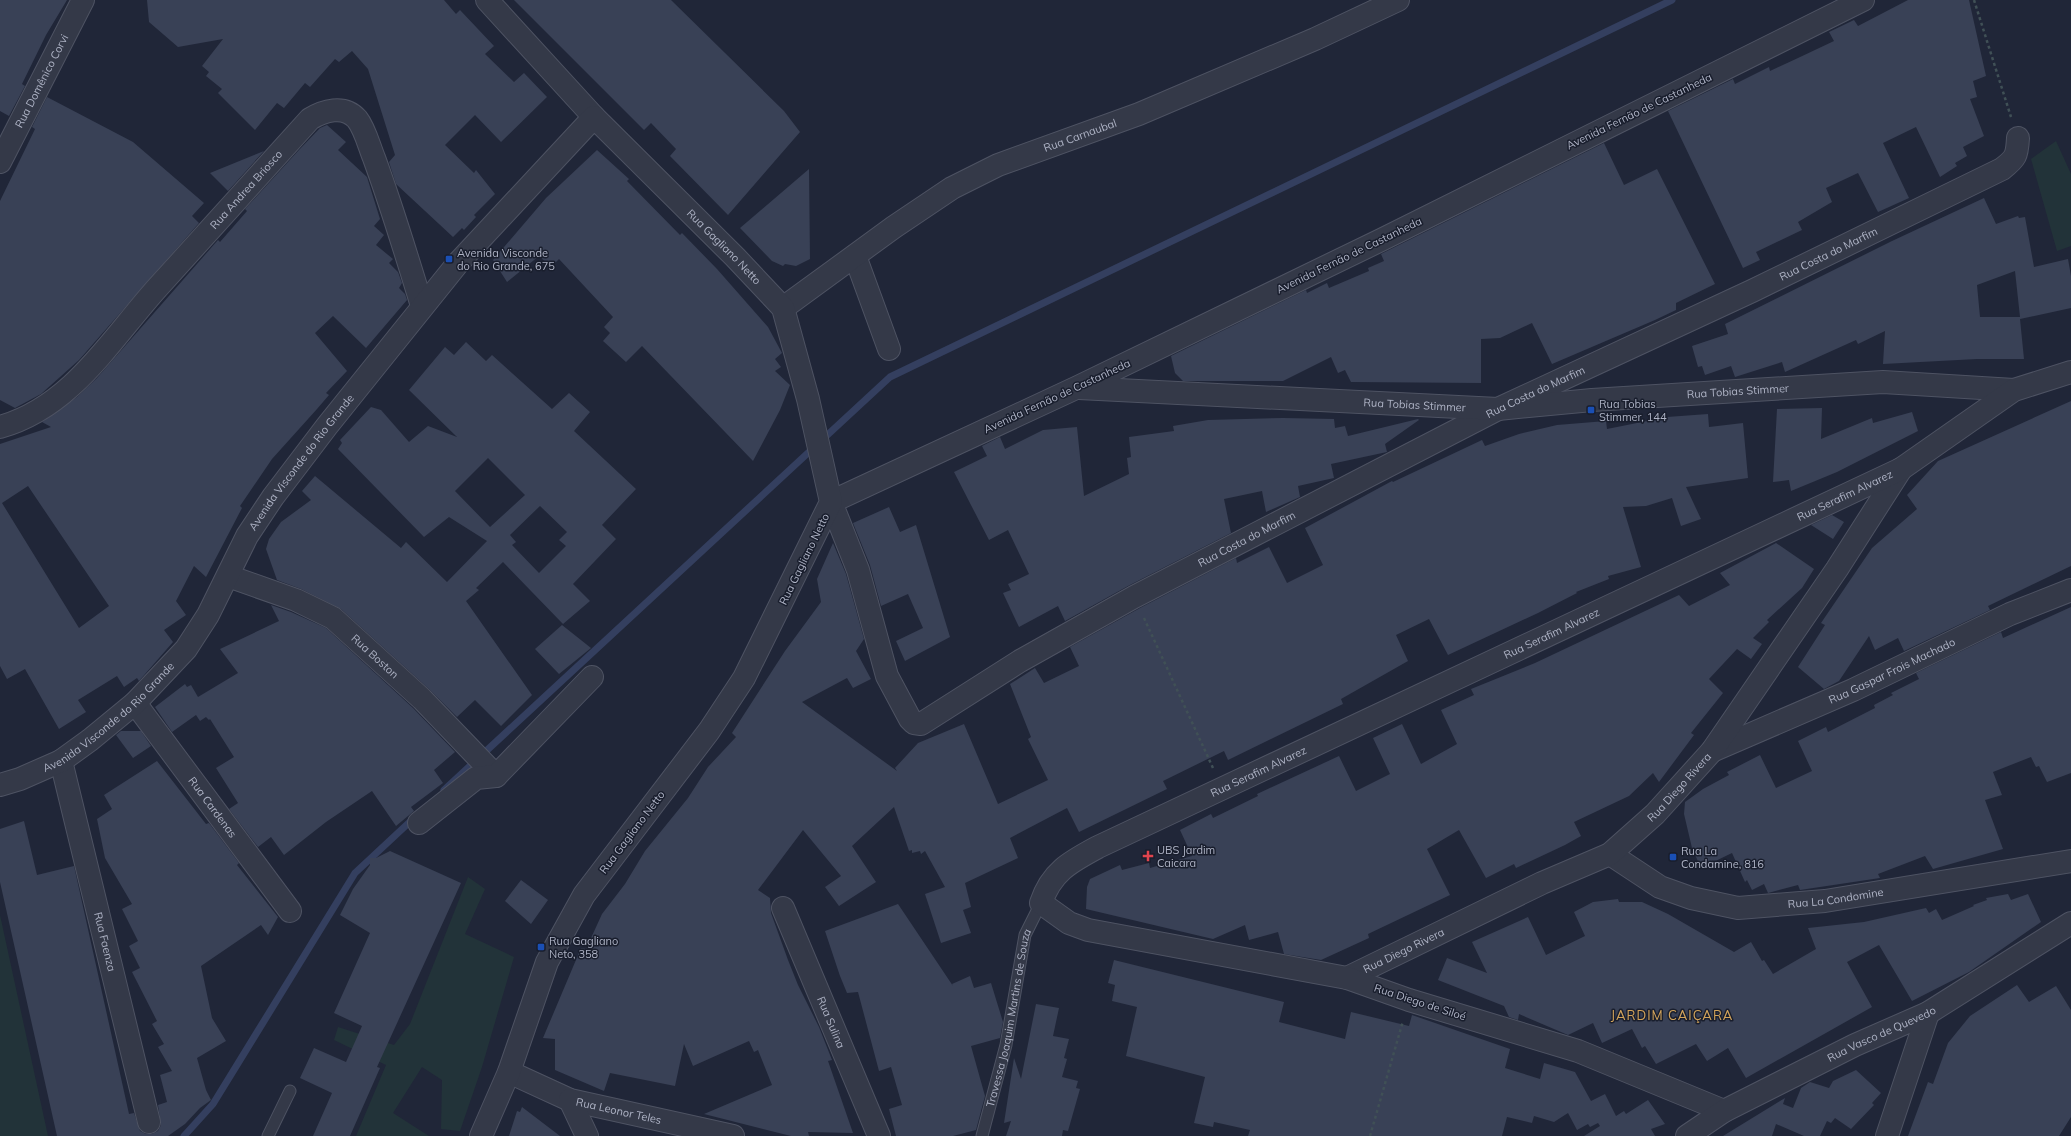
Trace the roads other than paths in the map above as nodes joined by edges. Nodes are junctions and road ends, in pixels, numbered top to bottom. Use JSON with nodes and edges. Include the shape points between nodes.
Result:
{"nodes":[{"id":1,"x":83,"y":0,"type":"edge"},
{"id":2,"x":487,"y":0,"type":"edge"},
{"id":3,"x":1398,"y":0,"type":"edge"},
{"id":4,"x":1863,"y":0,"type":"edge"},
{"id":5,"x":594,"y":117,"type":"junction"},
{"id":6,"x":2018,"y":138,"type":"road end"},
{"id":7,"x":0,"y":162,"type":"edge"},
{"id":8,"x":855,"y":256,"type":"junction"},
{"id":9,"x":422,"y":306,"type":"junction"},
{"id":10,"x":783,"y":308,"type":"junction"},
{"id":11,"x":889,"y":349,"type":"dead end"},
{"id":12,"x":2071,"y":372,"type":"edge"},
{"id":13,"x":1078,"y":388,"type":"junction"},
{"id":14,"x":2014,"y":390,"type":"junction"},
{"id":15,"x":1498,"y":409,"type":"junction"},
{"id":16,"x":0,"y":427,"type":"edge"},
{"id":17,"x":1901,"y":469,"type":"junction"},
{"id":18,"x":831,"y":502,"type":"junction"},
{"id":19,"x":228,"y":576,"type":"junction"},
{"id":20,"x":2071,"y":590,"type":"edge"},
{"id":21,"x":592,"y":677,"type":"dead end"},
{"id":22,"x":135,"y":703,"type":"junction"},
{"id":23,"x":1712,"y":751,"type":"junction"},
{"id":24,"x":61,"y":760,"type":"junction"},
{"id":25,"x":496,"y":776,"type":"junction"},
{"id":26,"x":0,"y":785,"type":"edge"},
{"id":27,"x":419,"y":823,"type":"dead end"},
{"id":28,"x":1610,"y":854,"type":"junction"},
{"id":29,"x":2071,"y":861,"type":"edge"},
{"id":30,"x":1041,"y":903,"type":"junction"},
{"id":31,"x":783,"y":908,"type":"dead end"},
{"id":32,"x":290,"y":912,"type":"dead end"},
{"id":33,"x":2071,"y":923,"type":"edge"},
{"id":34,"x":1347,"y":978,"type":"junction"},
{"id":35,"x":1928,"y":1013,"type":"junction"},
{"id":36,"x":509,"y":1072,"type":"junction"},
{"id":37,"x":290,"y":1091,"type":"dead end"},
{"id":38,"x":570,"y":1100,"type":"junction"},
{"id":39,"x":1724,"y":1111,"type":"junction"},
{"id":40,"x":149,"y":1122,"type":"dead end"},
{"id":41,"x":268,"y":1136,"type":"edge"},
{"id":42,"x":481,"y":1136,"type":"edge"},
{"id":43,"x":587,"y":1136,"type":"edge"},
{"id":44,"x":733,"y":1136,"type":"edge"},
{"id":45,"x":879,"y":1136,"type":"edge"},
{"id":46,"x":982,"y":1136,"type":"edge"},
{"id":47,"x":1687,"y":1136,"type":"edge"},
{"id":48,"x":1888,"y":1136,"type":"edge"}],
"edges":[{"from":1,"to":7,"type":"street","name":"Rua Domênico Corvi"},
{"from":2,"to":5,"type":"street","name":"Rua Gagliano Netto"},
{"from":3,"to":8,"type":"street","name":"Rua Carnaubal","via":[[1315,39],[1139,114],[998,165],[952,188]]},
{"from":4,"to":13,"type":"street","name":"Avenida Fernão de Castanheda"},
{"from":5,"to":9,"type":"street","name":"Avenida Visconde do Rio Grande","via":[[458,263]]},
{"from":5,"to":10,"type":"street","name":"Rua Gagliano Netto"},
{"from":6,"to":15,"type":"street","name":"Rua Costa do Marfim","via":[[2017,154],[2002,169],[1752,291]]},
{"from":8,"to":10,"type":"street","name":"Rua Carnaubal"},
{"from":8,"to":11,"type":"street"},
{"from":9,"to":16,"type":"street","name":"Rua Andrea Briosco","via":[[385,187],[357,118],[333,110],[322,112],[310,119],[141,306],[85,374],[37,412]]},
{"from":9,"to":19,"type":"street","name":"Avenida Visconde do Rio Grande","via":[[273,497],[247,536]]},
{"from":10,"to":18,"type":"street","name":"Rua Gagliano Netto","via":[[808,399]]},
{"from":12,"to":14,"type":"street","name":"Rua Serafim Alvarez"},
{"from":13,"to":15,"type":"street","name":"Rua Tobias Stimmer"},
{"from":13,"to":18,"type":"street","name":"Avenida Fernão de Castanheda"},
{"from":14,"to":15,"type":"street","name":"Rua Tobias Stimmer","via":[[1883,382],[1592,400]]},
{"from":14,"to":17,"type":"street","name":"Rua Serafim Alvarez"},
{"from":15,"to":18,"type":"street","name":"Rua Costa do Marfim","via":[[1134,597],[1020,661],[921,724],[910,719],[887,676],[858,570]]},
{"from":17,"to":23,"type":"street","name":"Rua Diego Rivera","via":[[1837,569]]},
{"from":17,"to":30,"type":"street","name":"Rua Serafim Alvarez","via":[[1098,847],[1071,861],[1056,874],[1045,890]]},
{"from":18,"to":36,"type":"street","name":"Rua Gagliano Netto","via":[[744,678],[709,731],[584,895],[547,962]]},
{"from":19,"to":22,"type":"street","name":"Avenida Visconde do Rio Grande","via":[[208,615],[186,649]]},
{"from":19,"to":25,"type":"street","name":"Rua Boston","via":[[296,600],[333,618],[422,700]]},
{"from":20,"to":23,"type":"street","name":"Rua Gaspar Frois Machado","via":[[2010,614],[1853,690]]},
{"from":21,"to":25,"type":"street"},
{"from":22,"to":24,"type":"street","name":"Avenida Visconde do Rio Grande"},
{"from":22,"to":32,"type":"street","name":"Rua Cardenas"},
{"from":23,"to":28,"type":"street","name":"Rua Diego Rivera","via":[[1656,814]]},
{"from":24,"to":26,"type":"street","name":"Avenida Visconde do Rio Grande","via":[[20,779]]},
{"from":24,"to":40,"type":"street","name":"Rua Faenza"},
{"from":25,"to":27,"type":"street","via":[[476,778]]},
{"from":28,"to":29,"type":"street","name":"Rua La Condomine","via":[[1660,886],[1691,898],[1738,908],[1825,901]]},
{"from":28,"to":34,"type":"street","name":"Rua Diego Rivera","via":[[1542,883]]},
{"from":30,"to":34,"type":"street","name":"Rua Diego de Siloé","via":[[1069,923],[1088,930]]},
{"from":30,"to":46,"type":"lane","name":"Travessa Joaquim Martins de Souza","via":[[1025,935],[1006,1044]]},
{"from":31,"to":45,"type":"street","name":"Rua Sulina"},
{"from":33,"to":35,"type":"street","name":"Rua Vasco de Quevedo"},
{"from":34,"to":39,"type":"street","name":"Rua Diego de Siloé","via":[[1409,1000],[1578,1051]]},
{"from":35,"to":39,"type":"street","name":"Rua Vasco de Quevedo","via":[[1855,1045]]},
{"from":35,"to":48,"type":"street"},
{"from":36,"to":38,"type":"street","name":"Rua Leonor Teles"},
{"from":36,"to":42,"type":"street","name":"Rua Gagliano Netto"},
{"from":37,"to":41,"type":"lane"},
{"from":38,"to":43,"type":"street"},
{"from":38,"to":44,"type":"street","name":"Rua Leonor Teles"},
{"from":39,"to":47,"type":"street","name":"Rua Vasco de Quevedo"}]}
